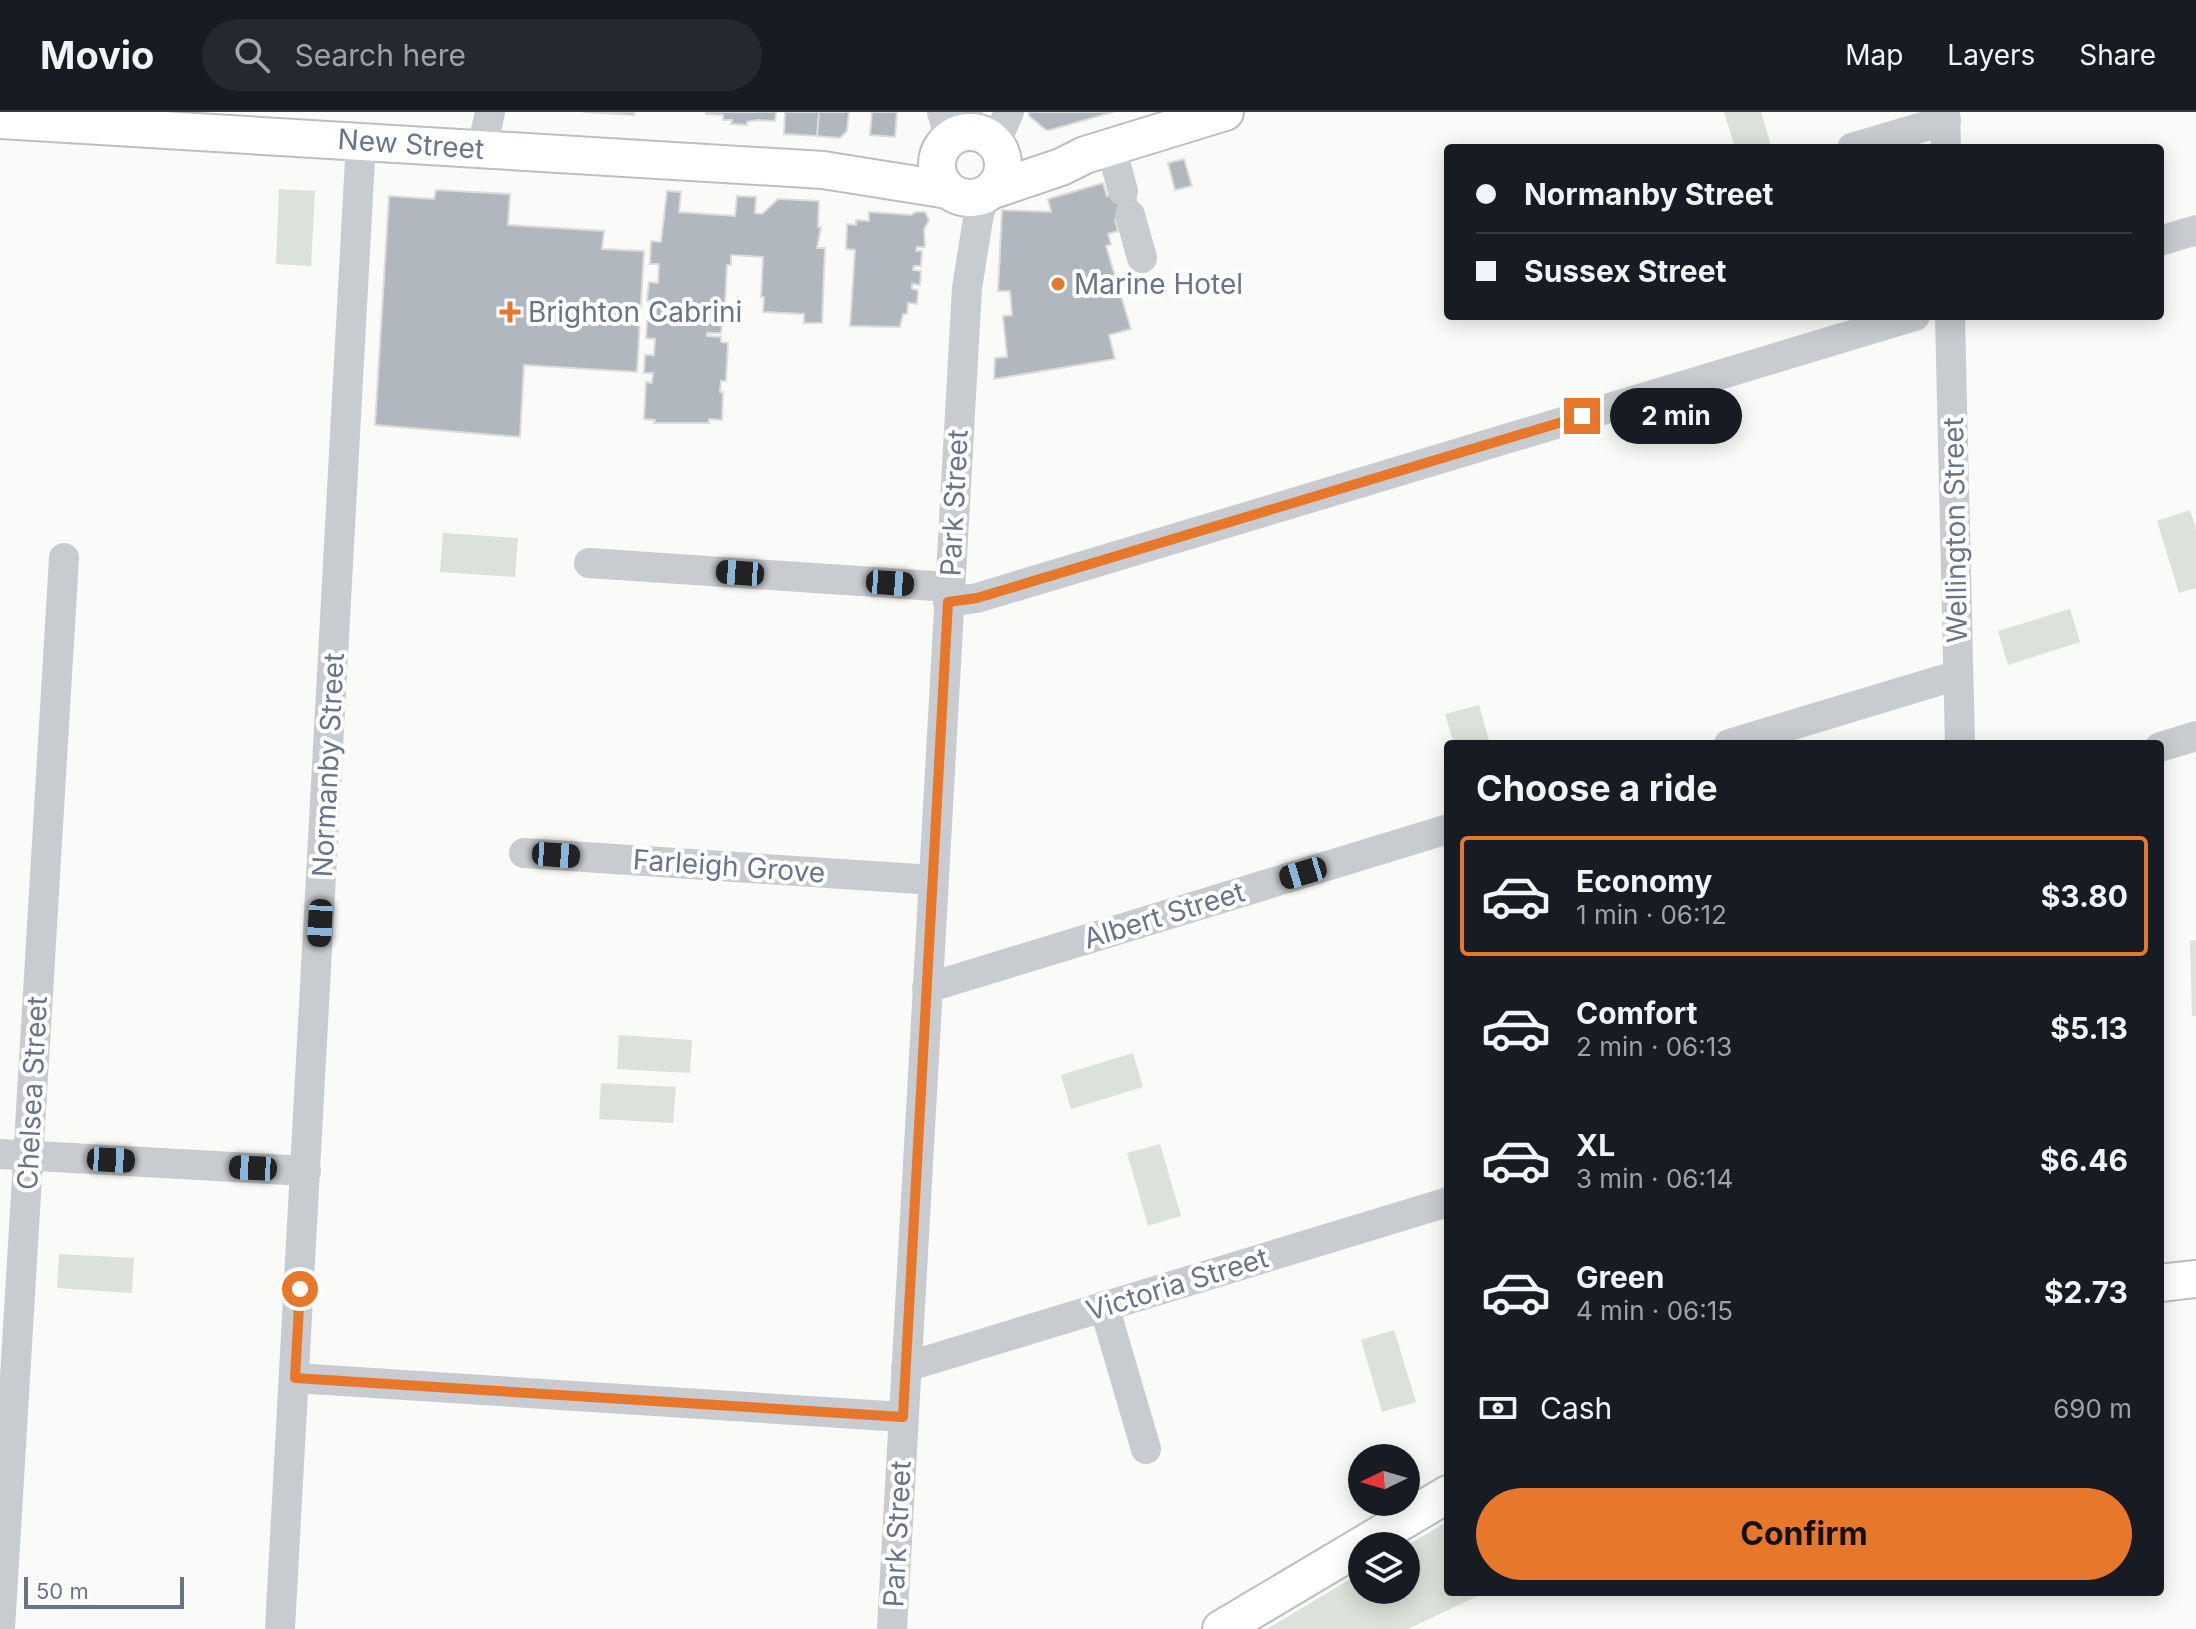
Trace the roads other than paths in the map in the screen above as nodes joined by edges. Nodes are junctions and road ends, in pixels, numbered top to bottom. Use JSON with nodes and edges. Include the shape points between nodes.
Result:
{"nodes":[{"id":1,"x":470,"y":112,"type":"edge"},
{"id":2,"x":490,"y":112,"type":"edge"},
{"id":3,"x":1009,"y":112,"type":"edge"},
{"id":4,"x":1225,"y":112,"type":"edge"},
{"id":5,"x":0,"y":120,"type":"edge"},
{"id":6,"x":1946,"y":127,"type":"edge"},
{"id":7,"x":970,"y":133,"type":"edge"},
{"id":8,"x":361,"y":141,"type":"junction"},
{"id":9,"x":1870,"y":144,"type":"edge"},
{"id":10,"x":472,"y":148,"type":"junction"},
{"id":11,"x":1098,"y":151,"type":"junction"},
{"id":12,"x":823,"y":170,"type":"junction"},
{"id":13,"x":950,"y":191,"type":"junction"},
{"id":14,"x":988,"y":192,"type":"junction"},
{"id":15,"x":2196,"y":230,"type":"edge"},
{"id":16,"x":2164,"y":240,"type":"edge"},
{"id":17,"x":1142,"y":258,"type":"dead end"},
{"id":18,"x":967,"y":288,"type":"junction"},
{"id":19,"x":1902,"y":320,"type":"edge"},
{"id":20,"x":1950,"y":320,"type":"edge"},
{"id":21,"x":64,"y":558,"type":"dead end"},
{"id":22,"x":589,"y":563,"type":"dead end"},
{"id":23,"x":949,"y":594,"type":"junction"},
{"id":24,"x":1958,"y":675,"type":"junction"},
{"id":25,"x":2196,"y":736,"type":"edge"},
{"id":26,"x":1742,"y":740,"type":"edge"},
{"id":27,"x":1960,"y":740,"type":"edge"},
{"id":28,"x":2164,"y":746,"type":"edge"},
{"id":29,"x":1444,"y":830,"type":"edge"},
{"id":30,"x":524,"y":853,"type":"dead end"},
{"id":31,"x":933,"y":880,"type":"junction"},
{"id":32,"x":927,"y":988,"type":"junction"},
{"id":33,"x":14,"y":1155,"type":"edge"},
{"id":34,"x":306,"y":1171,"type":"junction"},
{"id":35,"x":1444,"y":1203,"type":"edge"},
{"id":36,"x":2196,"y":1279,"type":"edge"},
{"id":37,"x":2164,"y":1283,"type":"edge"},
{"id":38,"x":1104,"y":1306,"type":"junction"},
{"id":39,"x":906,"y":1367,"type":"junction"},
{"id":40,"x":295,"y":1378,"type":"junction"},
{"id":41,"x":903,"y":1417,"type":"junction"},
{"id":42,"x":1146,"y":1449,"type":"dead end"},
{"id":43,"x":1444,"y":1496,"type":"edge"},
{"id":44,"x":0,"y":1629,"type":"edge"},
{"id":45,"x":280,"y":1629,"type":"edge"},
{"id":46,"x":892,"y":1629,"type":"edge"},
{"id":47,"x":1221,"y":1629,"type":"edge"}],
"edges":[{"from":1,"to":10,"type":"street"},
{"from":2,"to":10,"type":"street"},
{"from":3,"to":7,"type":"street","via":[[1000,132]]},
{"from":4,"to":11,"type":"main road","name":"New Street"},
{"from":5,"to":8,"type":"main road","name":"New Street"},
{"from":6,"to":9,"type":"street"},
{"from":7,"to":11,"type":"main road","name":"New Street","via":[[1020,158]]},
{"from":7,"to":12,"type":"main road","name":"New Street","via":[[914,160]]},
{"from":7,"to":13,"type":"main road","via":[[937,161],[938,174]]},
{"from":7,"to":14,"type":"main road","via":[[1001,175]]},
{"from":8,"to":10,"type":"main road","name":"New Street"},
{"from":8,"to":34,"type":"street","name":"Normanby Street"},
{"from":10,"to":12,"type":"main road","name":"New Street"},
{"from":11,"to":14,"type":"main road","name":"New Street"},
{"from":11,"to":17,"type":"street","via":[[1126,203]]},
{"from":12,"to":13,"type":"main road","name":"New Street"},
{"from":13,"to":14,"type":"main road","via":[[969,198]]},
{"from":13,"to":18,"type":"street","name":"Park Street","via":[[958,213]]},
{"from":14,"to":18,"type":"street","name":"Park Street","via":[[979,213]]},
{"from":15,"to":16,"type":"street"},
{"from":18,"to":23,"type":"street","name":"Park Street"},
{"from":19,"to":23,"type":"street","via":[[977,598]]},
{"from":20,"to":24,"type":"street","name":"Wellington Street"},
{"from":21,"to":33,"type":"street","name":"Chelsea Street"},
{"from":22,"to":23,"type":"street"},
{"from":23,"to":31,"type":"street","name":"Park Street"},
{"from":24,"to":26,"type":"street"},
{"from":24,"to":27,"type":"street","name":"Wellington Street"},
{"from":25,"to":28,"type":"street"},
{"from":29,"to":32,"type":"street","name":"Albert Street"},
{"from":30,"to":31,"type":"street","name":"Farleigh Grove"},
{"from":31,"to":32,"type":"street","name":"Park Street"},
{"from":32,"to":39,"type":"street","name":"Park Street"},
{"from":33,"to":34,"type":"street"},
{"from":33,"to":44,"type":"street","name":"Chelsea Street"},
{"from":34,"to":40,"type":"street","name":"Normanby Street"},
{"from":35,"to":38,"type":"street","name":"Victoria Street"},
{"from":36,"to":37,"type":"main road"},
{"from":38,"to":39,"type":"street","name":"Victoria Street"},
{"from":38,"to":42,"type":"street"},
{"from":39,"to":41,"type":"street","name":"Park Street"},
{"from":40,"to":41,"type":"street"},
{"from":40,"to":45,"type":"street","name":"Normanby Street"},
{"from":41,"to":46,"type":"street","name":"Park Street"},
{"from":43,"to":47,"type":"main road"}]}
